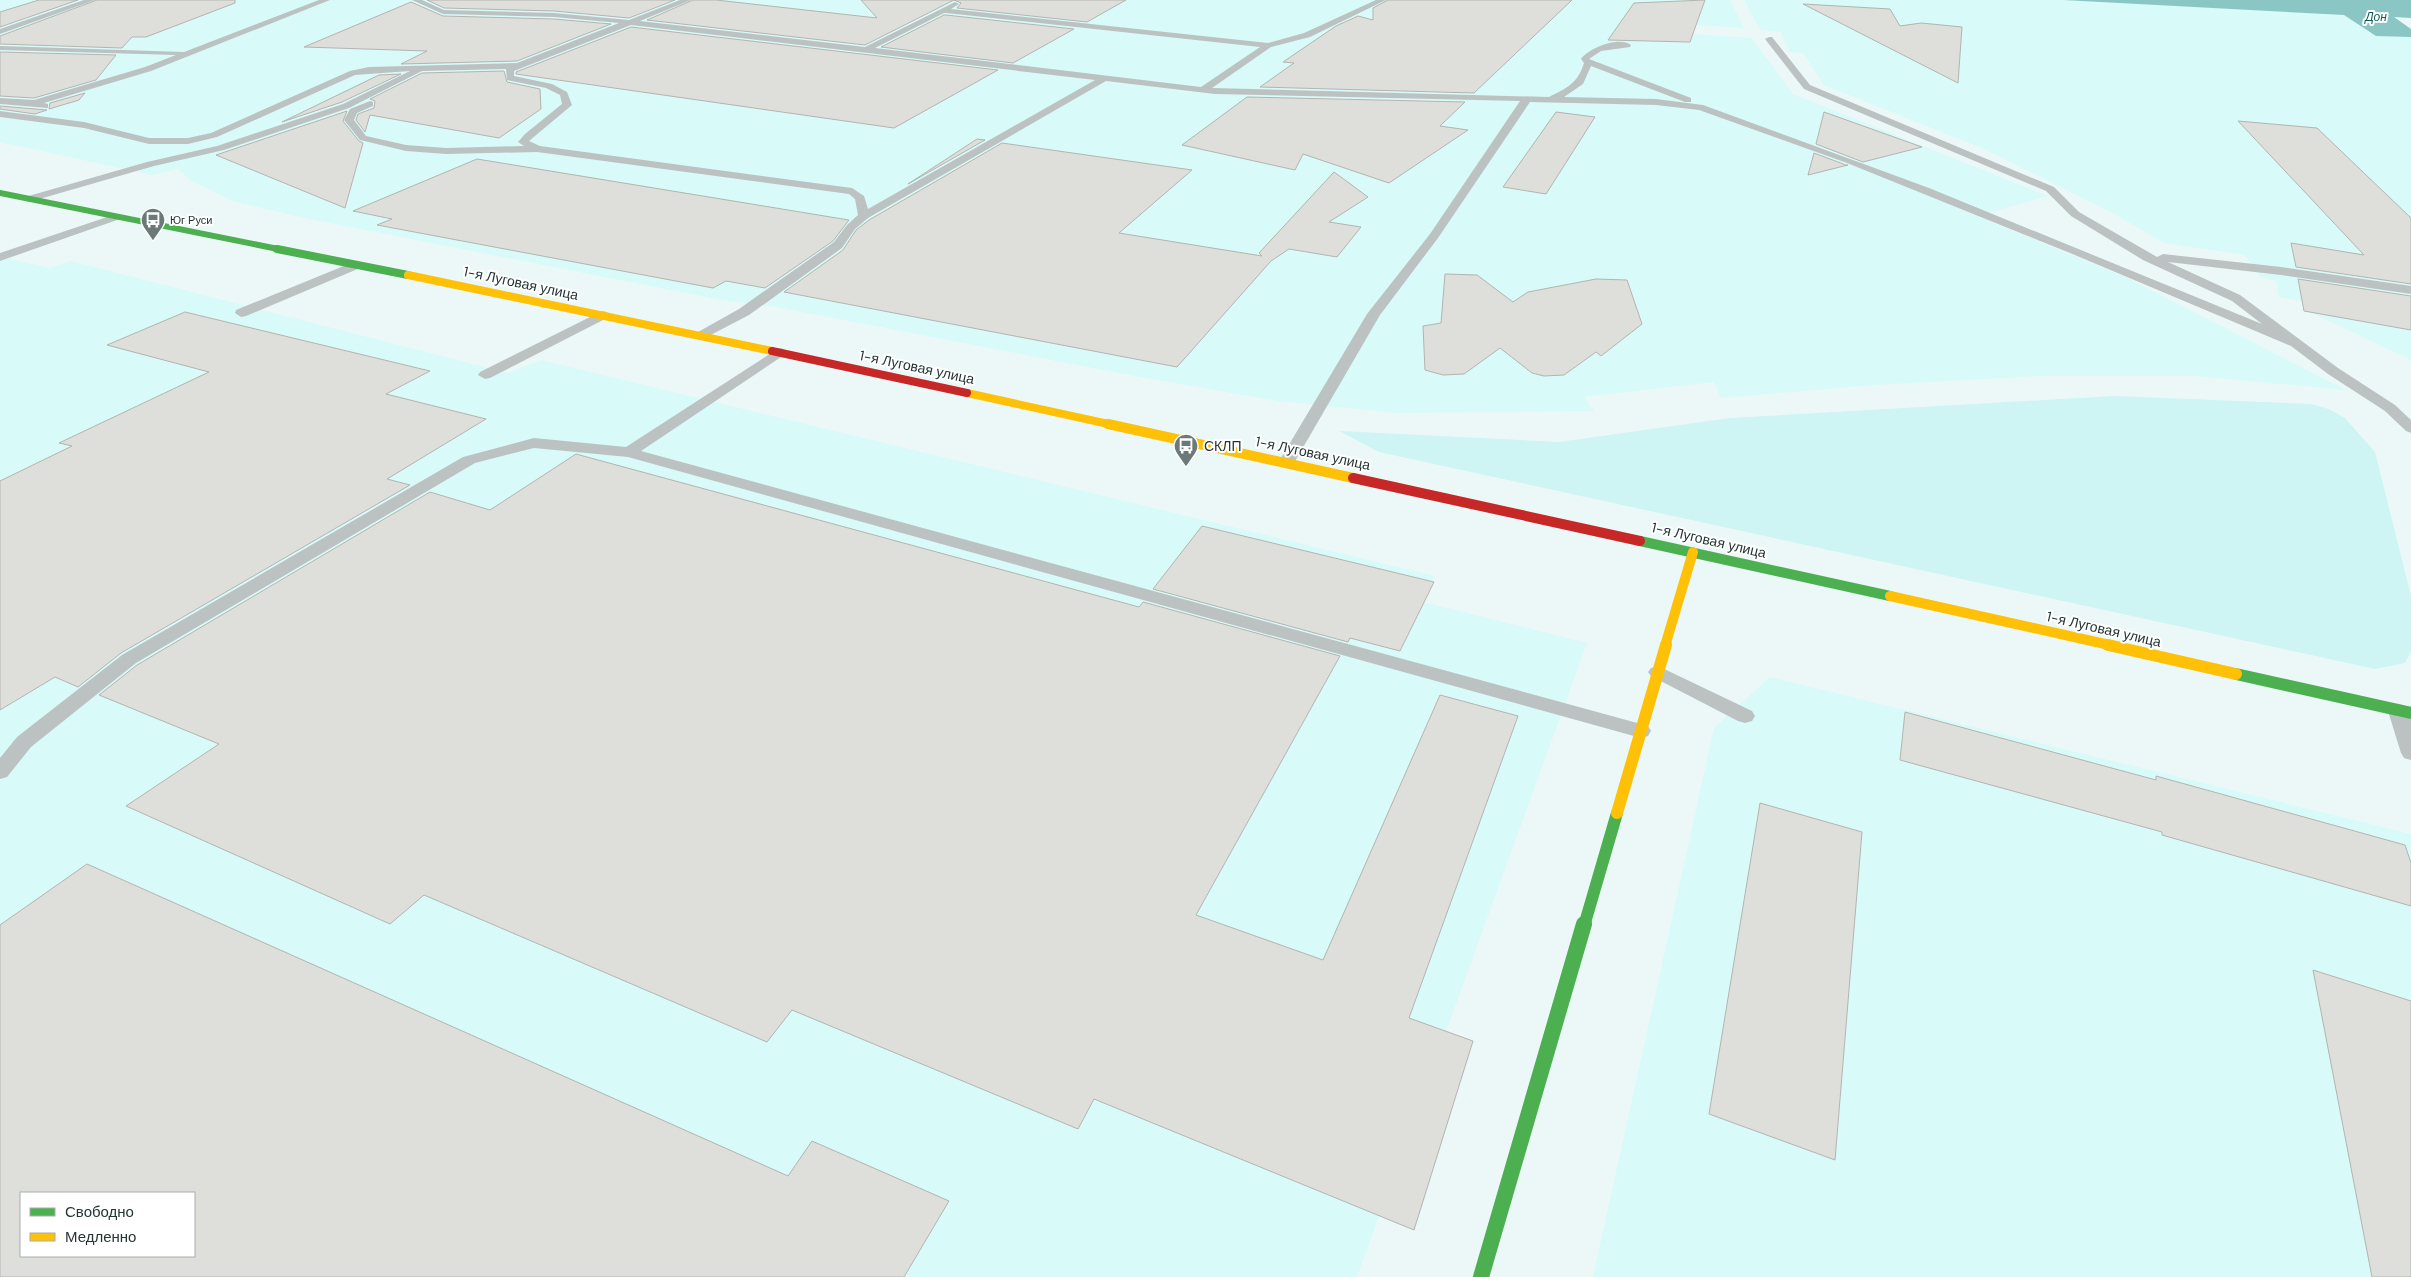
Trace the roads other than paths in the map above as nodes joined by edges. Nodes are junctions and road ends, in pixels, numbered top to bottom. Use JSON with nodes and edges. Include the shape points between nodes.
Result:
{"nodes":[{"id":1,"x":91,"y":0,"type":"edge"},
{"id":2,"x":326,"y":0,"type":"edge"},
{"id":3,"x":416,"y":0,"type":"edge"},
{"id":4,"x":687,"y":0,"type":"edge"},
{"id":5,"x":951,"y":0,"type":"edge"},
{"id":6,"x":1382,"y":0,"type":"edge"},
{"id":7,"x":946,"y":11,"type":"junction"},
{"id":8,"x":629,"y":22,"type":"junction"},
{"id":9,"x":0,"y":32,"type":"edge"},
{"id":10,"x":1769,"y":38,"type":"dead end"},
{"id":11,"x":1268,"y":45,"type":"junction"},
{"id":12,"x":1627,"y":45,"type":"dead end"},
{"id":13,"x":0,"y":48,"type":"edge"},
{"id":14,"x":868,"y":49,"type":"junction"},
{"id":15,"x":192,"y":53,"type":"junction"},
{"id":16,"x":1588,"y":64,"type":"junction"},
{"id":17,"x":518,"y":66,"type":"junction"},
{"id":18,"x":448,"y":68,"type":"junction"},
{"id":19,"x":423,"y":69,"type":"junction"},
{"id":20,"x":1106,"y":77,"type":"junction"},
{"id":21,"x":1204,"y":89,"type":"junction"},
{"id":22,"x":1526,"y":100,"type":"junction"},
{"id":23,"x":1547,"y":100,"type":"junction"},
{"id":24,"x":0,"y":101,"type":"edge"},
{"id":25,"x":34,"y":103,"type":"junction"},
{"id":26,"x":1700,"y":107,"type":"junction"},
{"id":27,"x":53,"y":108,"type":"dead end"},
{"id":28,"x":72,"y":113,"type":"dead end"},
{"id":29,"x":0,"y":114,"type":"edge"},
{"id":30,"x":136,"y":138,"type":"junction"},
{"id":31,"x":538,"y":149,"type":"junction"},
{"id":32,"x":0,"y":193,"type":"edge"},
{"id":33,"x":29,"y":199,"type":"junction"},
{"id":34,"x":864,"y":216,"type":"junction"},
{"id":35,"x":116,"y":217,"type":"junction"},
{"id":36,"x":2147,"y":256,"type":"junction"},
{"id":37,"x":0,"y":257,"type":"edge"},
{"id":38,"x":356,"y":264,"type":"junction"},
{"id":39,"x":2411,"y":290,"type":"edge"},
{"id":40,"x":241,"y":313,"type":"dead end"},
{"id":41,"x":602,"y":315,"type":"junction"},
{"id":42,"x":703,"y":335,"type":"junction"},
{"id":43,"x":2296,"y":343,"type":"junction"},
{"id":44,"x":779,"y":352,"type":"junction"},
{"id":45,"x":485,"y":375,"type":"dead end"},
{"id":46,"x":2411,"y":428,"type":"edge"},
{"id":47,"x":629,"y":452,"type":"junction"},
{"id":48,"x":1286,"y":463,"type":"junction"},
{"id":49,"x":1693,"y":552,"type":"junction"},
{"id":50,"x":1658,"y":672,"type":"junction"},
{"id":51,"x":2405,"y":712,"type":"edge"},
{"id":52,"x":1745,"y":716,"type":"dead end"},
{"id":53,"x":1641,"y":731,"type":"junction"},
{"id":54,"x":2411,"y":753,"type":"edge"},
{"id":55,"x":0,"y":772,"type":"edge"},
{"id":56,"x":1481,"y":1277,"type":"edge"}],
"edges":[{"from":1,"to":9,"type":"lane"},
{"from":2,"to":15,"type":"lane"},
{"from":3,"to":8,"type":"lane","via":[[443,12],[554,15]]},
{"from":4,"to":8,"type":"lane"},
{"from":5,"to":7,"type":"lane","via":[[956,4]]},
{"from":6,"to":11,"type":"lane","via":[[1307,35]]},
{"from":7,"to":11,"type":"lane"},
{"from":7,"to":14,"type":"lane"},
{"from":8,"to":14,"type":"lane"},
{"from":8,"to":17,"type":"lane"},
{"from":10,"to":36,"type":"lane","via":[[1807,87],[2050,189],[2075,214]]},
{"from":11,"to":21,"type":"lane"},
{"from":12,"to":16,"type":"lane","via":[[1600,48],[1587,54]]},
{"from":13,"to":15,"type":"lane"},
{"from":14,"to":20,"type":"lane"},
{"from":15,"to":25,"type":"lane"},
{"from":16,"to":23,"type":"lane","via":[[1585,78],[1571,91]]},
{"from":16,"to":26,"type":"lane","via":[[1610,68]]},
{"from":17,"to":18,"type":"lane"},
{"from":17,"to":31,"type":"lane","via":[[510,70],[510,78],[549,86],[564,94],[567,105],[523,142]]},
{"from":18,"to":19,"type":"lane"},
{"from":18,"to":31,"type":"lane","via":[[353,111],[349,120],[363,138],[406,148]]},
{"from":19,"to":30,"type":"lane","via":[[353,73],[214,135],[188,141]]},
{"from":19,"to":33,"type":"lane","via":[[346,106],[220,148]]},
{"from":20,"to":21,"type":"lane"},
{"from":20,"to":34,"type":"lane"},
{"from":21,"to":22,"type":"lane"},
{"from":22,"to":23,"type":"lane"},
{"from":22,"to":48,"type":"lane","via":[[1434,236],[1374,314]]},
{"from":23,"to":26,"type":"lane","via":[[1656,102]]},
{"from":24,"to":25,"type":"lane"},
{"from":25,"to":27,"type":"lane"},
{"from":26,"to":43,"type":"lane","via":[[1977,211]]},
{"from":28,"to":30,"type":"lane"},
{"from":29,"to":30,"type":"lane","via":[[84,126]]},
{"from":31,"to":34,"type":"lane","via":[[852,191],[860,198]]},
{"from":32,"to":33,"type":"main road","name":"1-я Луговая улица"},
{"from":33,"to":35,"type":"main road","name":"1-я Луговая улица"},
{"from":34,"to":42,"type":"lane","via":[[838,245],[744,312]]},
{"from":35,"to":37,"type":"lane"},
{"from":35,"to":38,"type":"main road","name":"1-я Луговая улица"},
{"from":36,"to":39,"type":"lane"},
{"from":36,"to":43,"type":"lane","via":[[2236,298]]},
{"from":38,"to":40,"type":"lane"},
{"from":38,"to":41,"type":"main road","name":"1-я Луговая улица"},
{"from":41,"to":42,"type":"main road","name":"1-я Луговая улица"},
{"from":41,"to":45,"type":"lane"},
{"from":42,"to":44,"type":"main road","name":"1-я Луговая улица"},
{"from":43,"to":46,"type":"lane","via":[[2390,408]]},
{"from":44,"to":47,"type":"lane"},
{"from":44,"to":48,"type":"main road","name":"1-я Луговая улица"},
{"from":47,"to":53,"type":"lane"},
{"from":47,"to":55,"type":"lane","via":[[534,443],[469,460],[129,659],[24,742]]},
{"from":48,"to":49,"type":"main road","name":"1-я Луговая улица"},
{"from":49,"to":50,"type":"main road"},
{"from":49,"to":51,"type":"main road","name":"1-я Луговая улица"},
{"from":50,"to":52,"type":"lane"},
{"from":50,"to":53,"type":"main road"},
{"from":51,"to":54,"type":"lane"},
{"from":53,"to":56,"type":"main road"}]}
